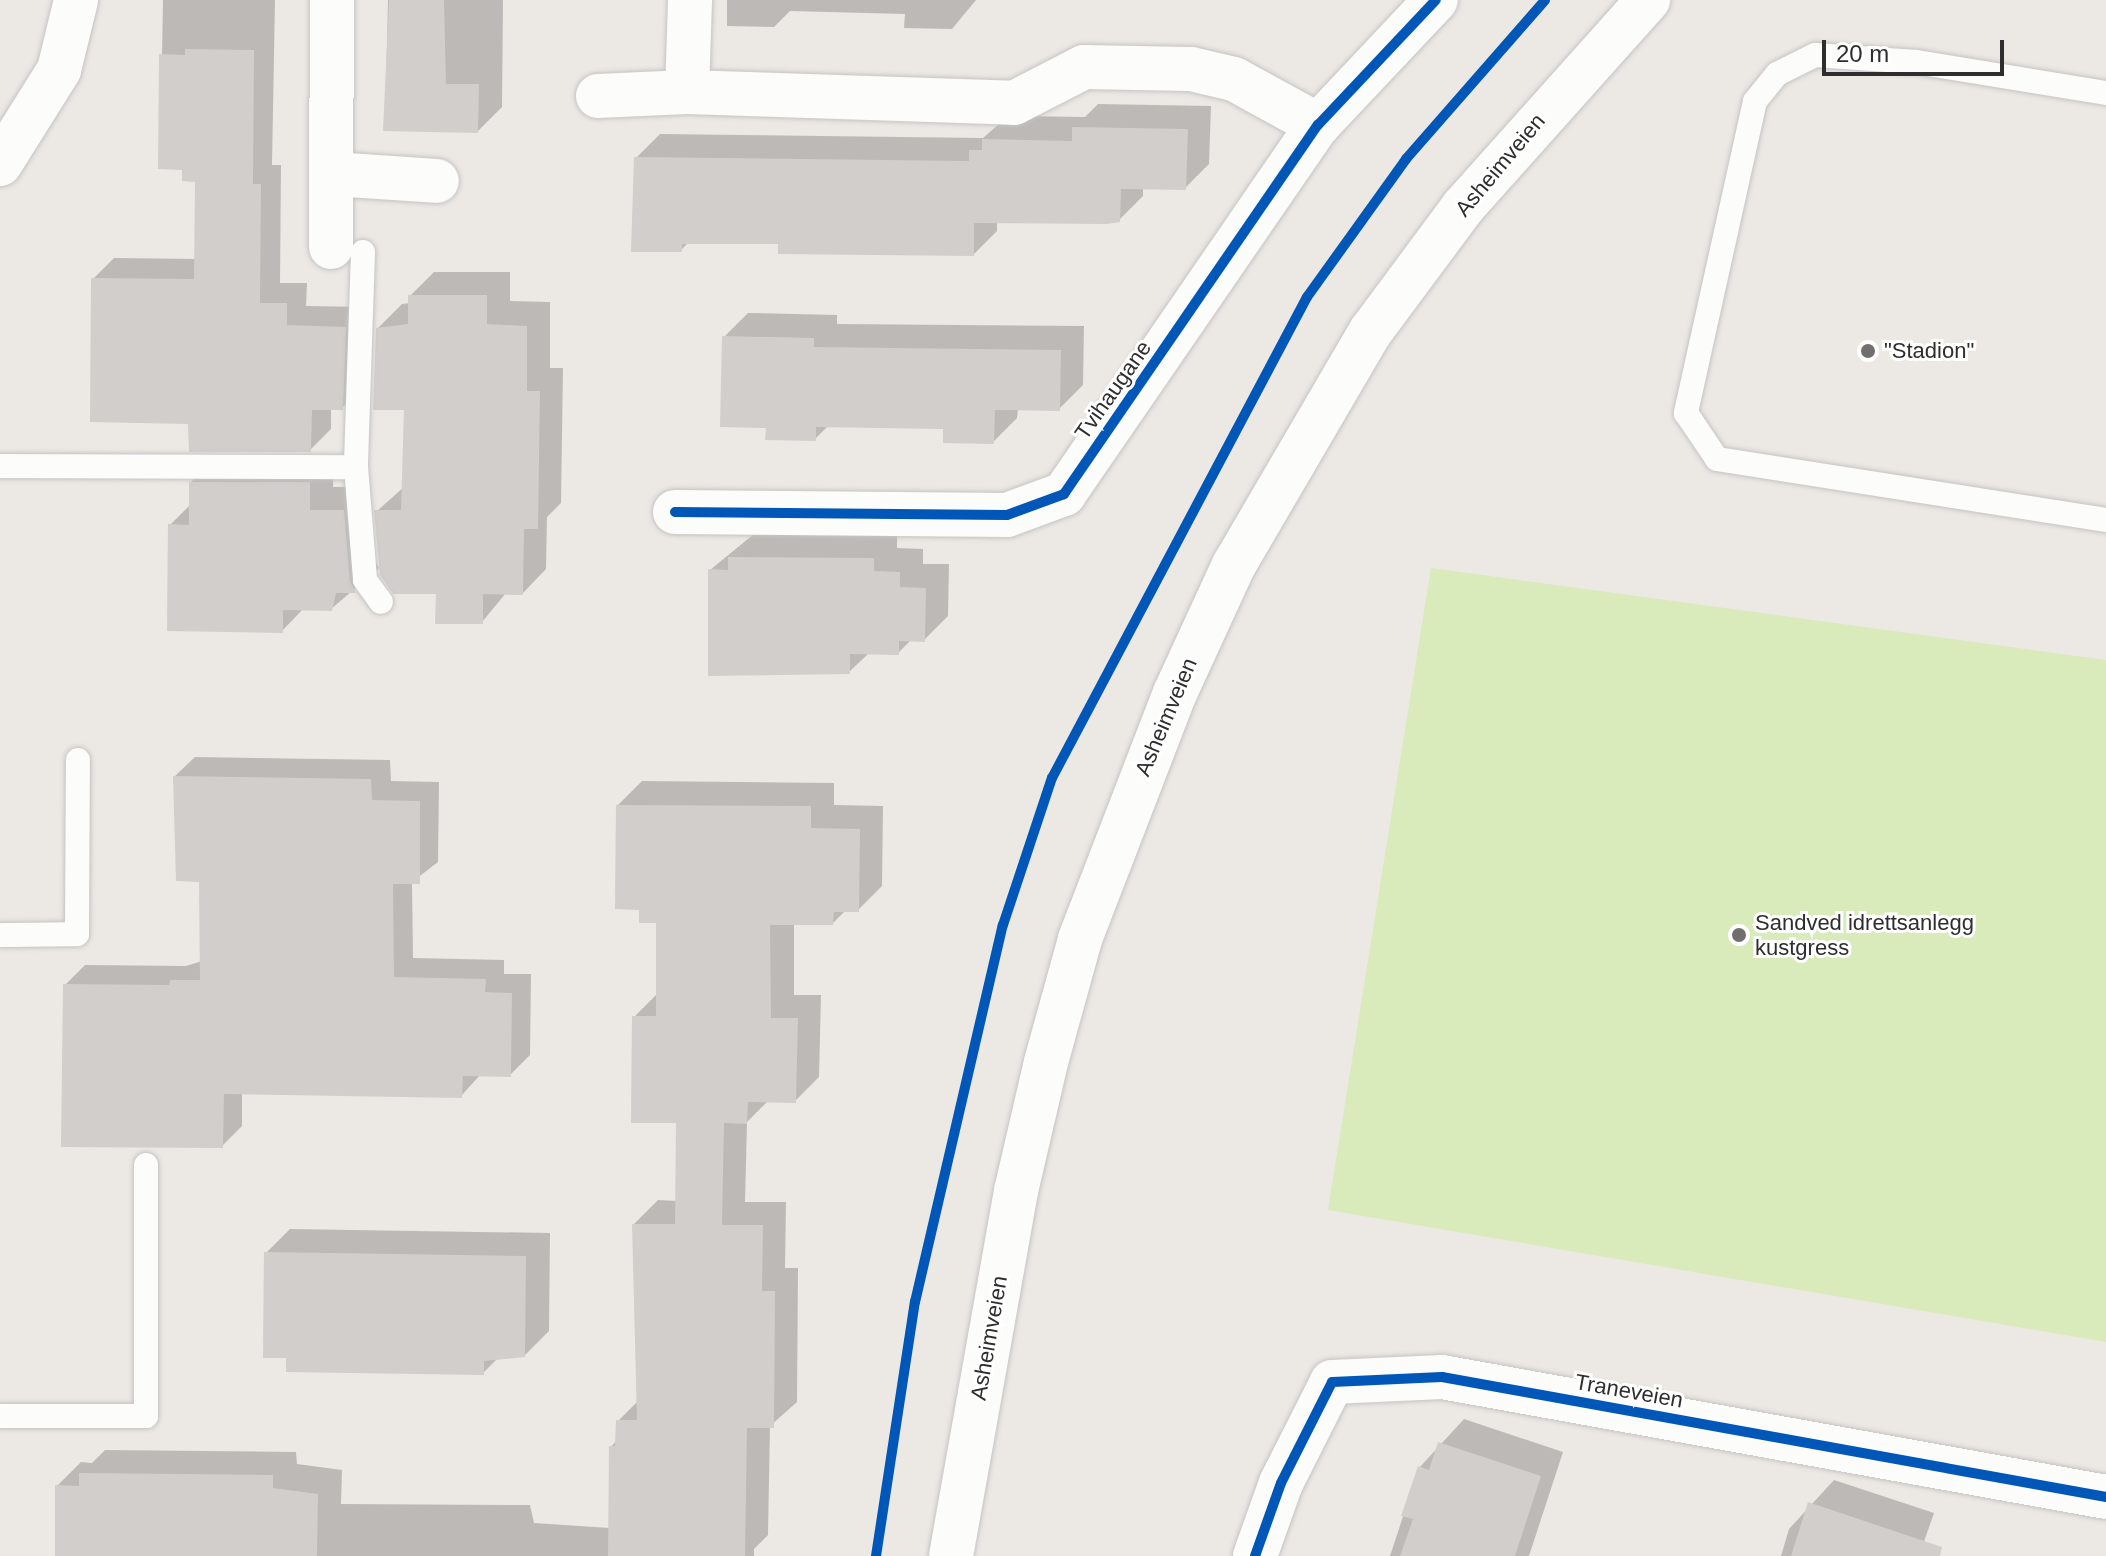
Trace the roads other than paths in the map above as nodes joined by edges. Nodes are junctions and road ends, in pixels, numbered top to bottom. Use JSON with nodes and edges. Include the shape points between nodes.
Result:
{"nodes":[{"id":1,"x":76,"y":0,"type":"edge"},
{"id":2,"x":332,"y":0,"type":"edge"},
{"id":3,"x":690,"y":0,"type":"edge"},
{"id":4,"x":1436,"y":0,"type":"edge"},
{"id":5,"x":1648,"y":0,"type":"edge"},
{"id":6,"x":687,"y":92,"type":"junction"},
{"id":7,"x":2106,"y":93,"type":"edge"},
{"id":8,"x":598,"y":96,"type":"dead end"},
{"id":9,"x":1318,"y":125,"type":"junction"},
{"id":10,"x":0,"y":164,"type":"edge"},
{"id":11,"x":332,"y":174,"type":"junction"},
{"id":12,"x":437,"y":181,"type":"dead end"},
{"id":13,"x":347,"y":250,"type":"joint"},
{"id":14,"x":0,"y":466,"type":"edge"},
{"id":15,"x":356,"y":467,"type":"junction"},
{"id":16,"x":675,"y":512,"type":"dead end"},
{"id":17,"x":2106,"y":520,"type":"edge"},
{"id":18,"x":381,"y":602,"type":"dead end"},
{"id":19,"x":78,"y":760,"type":"dead end"},
{"id":20,"x":0,"y":935,"type":"edge"},
{"id":21,"x":146,"y":1165,"type":"dead end"},
{"id":22,"x":0,"y":1416,"type":"edge"},
{"id":23,"x":2106,"y":1497,"type":"edge"},
{"id":24,"x":951,"y":1556,"type":"edge"},
{"id":25,"x":1255,"y":1556,"type":"edge"}],
"edges":[{"from":1,"to":10,"type":"street","via":[[59,70]]},
{"from":2,"to":11,"type":"street"},
{"from":3,"to":6,"type":"street"},
{"from":4,"to":9,"type":"street","name":"Tvihaugane"},
{"from":5,"to":24,"type":"street","name":"Asheimveien","via":[[1463,207],[1371,331],[1234,565],[1175,693],[1080,939],[1046,1062],[1004,1253]]},
{"from":6,"to":8,"type":"street"},
{"from":6,"to":9,"type":"street","via":[[1014,103],[1084,67],[1191,69],[1234,79]]},
{"from":7,"to":17,"type":"lane","via":[[1916,62],[1815,55],[1777,74],[1755,101],[1686,413],[1717,459]]},
{"from":9,"to":16,"type":"street","name":"Tvihaugane","via":[[1064,494],[1007,515]]},
{"from":11,"to":12,"type":"street"},
{"from":11,"to":13,"type":"street"},
{"from":13,"to":15,"type":"lane"},
{"from":14,"to":15,"type":"lane"},
{"from":15,"to":18,"type":"lane","via":[[365,580]]},
{"from":19,"to":20,"type":"lane","via":[[77,934]]},
{"from":21,"to":22,"type":"lane","via":[[146,1416]]},
{"from":23,"to":25,"type":"street","name":"Traneveien","via":[[1442,1377],[1332,1382],[1281,1483]]}]}
